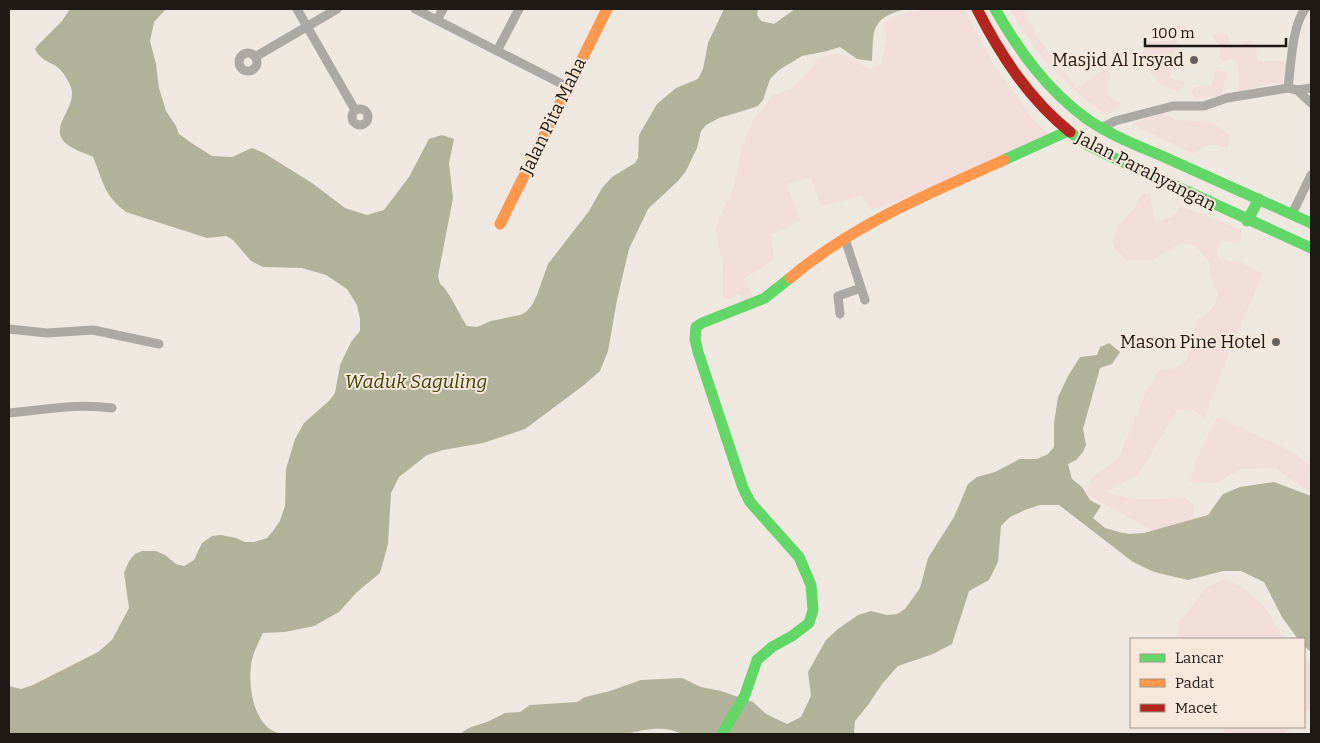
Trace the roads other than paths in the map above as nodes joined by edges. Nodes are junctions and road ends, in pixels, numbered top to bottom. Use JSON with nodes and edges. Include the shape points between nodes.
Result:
{"nodes":[{"id":1,"x":297,"y":9,"type":"edge"},
{"id":2,"x":337,"y":9,"type":"edge"},
{"id":3,"x":414,"y":9,"type":"edge"},
{"id":4,"x":443,"y":9,"type":"edge"},
{"id":5,"x":519,"y":9,"type":"edge"},
{"id":6,"x":607,"y":9,"type":"edge"},
{"id":7,"x":1305,"y":9,"type":"edge"},
{"id":8,"x":995,"y":10,"type":"edge"},
{"id":9,"x":980,"y":14,"type":"edge"},
{"id":10,"x":437,"y":20,"type":"junction"},
{"id":11,"x":306,"y":25,"type":"junction"},
{"id":12,"x":497,"y":51,"type":"junction"},
{"id":13,"x":255,"y":57,"type":"dead end"},
{"id":14,"x":568,"y":87,"type":"junction"},
{"id":15,"x":1288,"y":88,"type":"junction"},
{"id":16,"x":1311,"y":88,"type":"edge"},
{"id":17,"x":1297,"y":90,"type":"junction"},
{"id":18,"x":1311,"y":103,"type":"edge"},
{"id":19,"x":355,"y":110,"type":"dead end"},
{"id":20,"x":1088,"y":120,"type":"junction"},
{"id":21,"x":1101,"y":128,"type":"junction"},
{"id":22,"x":1072,"y":134,"type":"junction"},
{"id":23,"x":1311,"y":175,"type":"edge"},
{"id":24,"x":1259,"y":199,"type":"junction"},
{"id":25,"x":1292,"y":214,"type":"junction"},
{"id":26,"x":1247,"y":220,"type":"junction"},
{"id":27,"x":1311,"y":223,"type":"edge"},
{"id":28,"x":500,"y":224,"type":"dead end"},
{"id":29,"x":845,"y":239,"type":"junction"},
{"id":30,"x":1311,"y":248,"type":"edge"},
{"id":31,"x":861,"y":288,"type":"junction"},
{"id":32,"x":865,"y":300,"type":"dead end"},
{"id":33,"x":840,"y":314,"type":"dead end"},
{"id":34,"x":9,"y":328,"type":"edge"},
{"id":35,"x":159,"y":344,"type":"dead end"},
{"id":36,"x":112,"y":408,"type":"dead end"},
{"id":37,"x":9,"y":413,"type":"edge"},
{"id":38,"x":722,"y":734,"type":"edge"}],
"edges":[{"from":1,"to":11,"type":"street"},
{"from":2,"to":11,"type":"street"},
{"from":3,"to":10,"type":"street"},
{"from":4,"to":10,"type":"street"},
{"from":5,"to":12,"type":"street"},
{"from":6,"to":14,"type":"street","name":"Jalan Pita Maha"},
{"from":7,"to":15,"type":"street","via":[[1297,27]]},
{"from":8,"to":20,"type":"street","name":"Jalan Parahyangan","via":[[1051,88]]},
{"from":9,"to":22,"type":"street","name":"Jalan Parahyangan","via":[[993,41],[1025,88]]},
{"from":10,"to":12,"type":"street"},
{"from":11,"to":13,"type":"street"},
{"from":11,"to":19,"type":"street"},
{"from":12,"to":14,"type":"street"},
{"from":14,"to":28,"type":"street","name":"Jalan Pita Maha"},
{"from":15,"to":17,"type":"street"},
{"from":15,"to":21,"type":"street","via":[[1226,98],[1204,106],[1173,106],[1115,121]]},
{"from":16,"to":17,"type":"street"},
{"from":17,"to":18,"type":"street"},
{"from":20,"to":21,"type":"street","name":"Jalan Parahyangan"},
{"from":20,"to":22,"type":"street"},
{"from":21,"to":24,"type":"street","name":"Jalan Parahyangan"},
{"from":22,"to":26,"type":"street","name":"Jalan Parahyangan","via":[[1119,160]]},
{"from":22,"to":29,"type":"street","via":[[885,214]]},
{"from":23,"to":25,"type":"street"},
{"from":24,"to":25,"type":"street","name":"Jalan Parahyangan"},
{"from":24,"to":26,"type":"street"},
{"from":25,"to":27,"type":"street","name":"Jalan Parahyangan"},
{"from":26,"to":30,"type":"street","name":"Jalan Parahyangan"},
{"from":29,"to":31,"type":"street"},
{"from":29,"to":38,"type":"street","via":[[765,298],[702,323],[694,333],[743,488],[750,502],[799,557],[813,596],[809,623],[757,660],[744,695]]},
{"from":31,"to":32,"type":"street"},
{"from":31,"to":33,"type":"street","via":[[838,296]]},
{"from":34,"to":35,"type":"street","via":[[47,333],[93,330]]},
{"from":36,"to":37,"type":"street","via":[[71,406]]}]}
